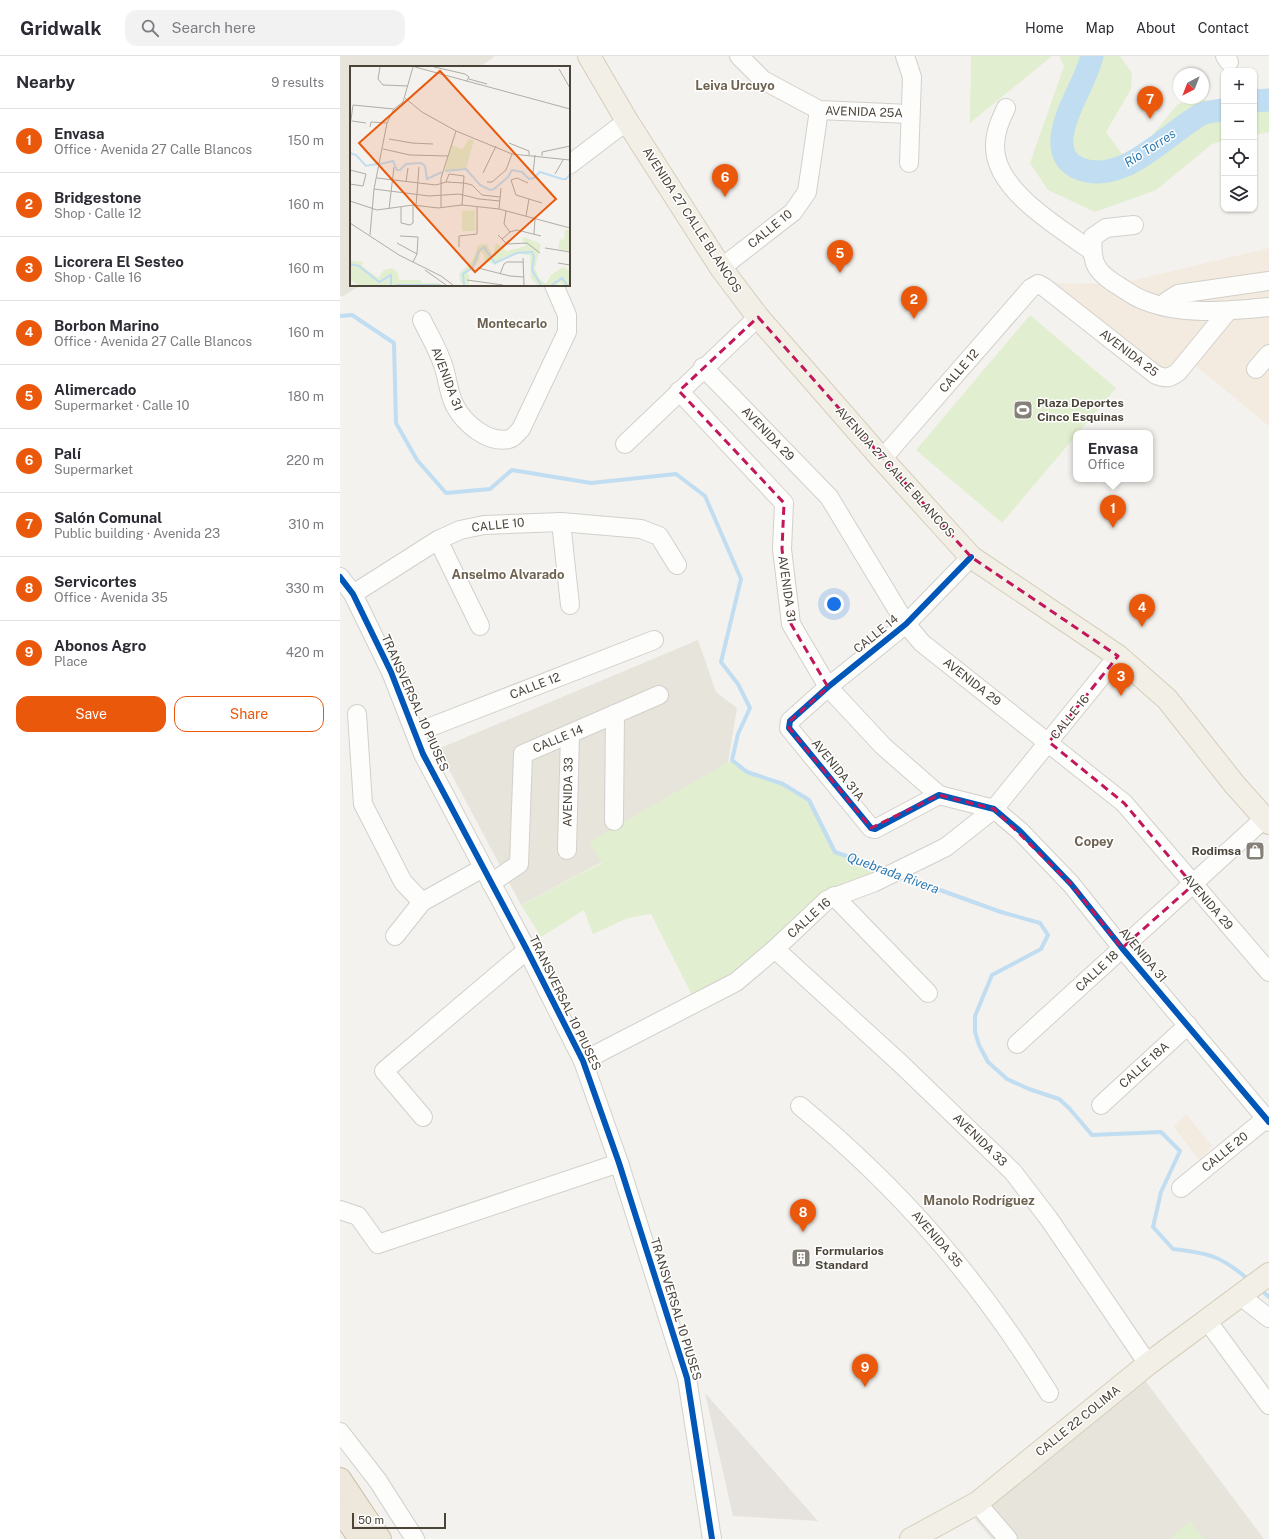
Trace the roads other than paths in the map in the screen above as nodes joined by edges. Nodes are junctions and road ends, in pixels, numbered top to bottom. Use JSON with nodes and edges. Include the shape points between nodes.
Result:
{"nodes":[{"id":1,"x":589,"y":56,"type":"edge"},
{"id":2,"x":740,"y":56,"type":"edge"},
{"id":3,"x":905,"y":56,"type":"edge"},
{"id":4,"x":1006,"y":108,"type":"dead end"},
{"id":5,"x":819,"y":110,"type":"junction"},
{"id":6,"x":910,"y":114,"type":"junction"},
{"id":7,"x":627,"y":121,"type":"junction"},
{"id":8,"x":909,"y":163,"type":"dead end"},
{"id":9,"x":570,"y":164,"type":"edge"},
{"id":10,"x":1134,"y":224,"type":"dead end"},
{"id":11,"x":1092,"y":251,"type":"junction"},
{"id":12,"x":721,"y":268,"type":"junction"},
{"id":13,"x":1269,"y":282,"type":"edge"},
{"id":14,"x":1038,"y":284,"type":"joint"},
{"id":15,"x":554,"y":286,"type":"edge"},
{"id":16,"x":1164,"y":306,"type":"junction"},
{"id":17,"x":1269,"y":307,"type":"edge"},
{"id":18,"x":1228,"y":311,"type":"junction"},
{"id":19,"x":758,"y":317,"type":"junction"},
{"id":20,"x":422,"y":320,"type":"dead end"},
{"id":21,"x":1269,"y":354,"type":"edge"},
{"id":22,"x":703,"y":367,"type":"junction"},
{"id":23,"x":1256,"y":369,"type":"dead end"},
{"id":24,"x":679,"y":391,"type":"junction"},
{"id":25,"x":625,"y":444,"type":"dead end"},
{"id":26,"x":882,"y":459,"type":"junction"},
{"id":27,"x":561,"y":522,"type":"junction"},
{"id":28,"x":438,"y":540,"type":"junction"},
{"id":29,"x":971,"y":557,"type":"junction"},
{"id":30,"x":677,"y":565,"type":"dead end"},
{"id":31,"x":340,"y":577,"type":"edge"},
{"id":32,"x":353,"y":594,"type":"junction"},
{"id":33,"x":570,"y":605,"type":"dead end"},
{"id":34,"x":906,"y":624,"type":"junction"},
{"id":35,"x":480,"y":626,"type":"dead end"},
{"id":36,"x":654,"y":640,"type":"dead end"},
{"id":37,"x":1118,"y":656,"type":"junction"},
{"id":38,"x":828,"y":687,"type":"junction"},
{"id":39,"x":659,"y":695,"type":"dead end"},
{"id":40,"x":357,"y":714,"type":"dead end"},
{"id":41,"x":615,"y":714,"type":"junction"},
{"id":42,"x":790,"y":722,"type":"joint"},
{"id":43,"x":415,"y":733,"type":"junction"},
{"id":44,"x":570,"y":734,"type":"junction"},
{"id":45,"x":1049,"y":742,"type":"junction"},
{"id":46,"x":940,"y":795,"type":"junction"},
{"id":47,"x":994,"y":809,"type":"junction"},
{"id":48,"x":1267,"y":820,"type":"edge"},
{"id":49,"x":614,"y":821,"type":"dead end"},
{"id":50,"x":567,"y":850,"type":"dead end"},
{"id":51,"x":487,"y":875,"type":"junction"},
{"id":52,"x":1194,"y":885,"type":"junction"},
{"id":53,"x":834,"y":896,"type":"junction"},
{"id":54,"x":422,"y":902,"type":"junction"},
{"id":55,"x":395,"y":936,"type":"dead end"},
{"id":56,"x":1122,"y":948,"type":"junction"},
{"id":57,"x":774,"y":949,"type":"junction"},
{"id":58,"x":527,"y":950,"type":"junction"},
{"id":59,"x":1269,"y":972,"type":"edge"},
{"id":60,"x":928,"y":993,"type":"dead end"},
{"id":61,"x":1188,"y":1025,"type":"junction"},
{"id":62,"x":1018,"y":1044,"type":"dead end"},
{"id":63,"x":583,"y":1061,"type":"junction"},
{"id":64,"x":1101,"y":1104,"type":"dead end"},
{"id":65,"x":800,"y":1106,"type":"dead end"},
{"id":66,"x":423,"y":1117,"type":"dead end"},
{"id":67,"x":1268,"y":1119,"type":"edge"},
{"id":68,"x":620,"y":1163,"type":"junction"},
{"id":69,"x":1181,"y":1188,"type":"dead end"},
{"id":70,"x":340,"y":1210,"type":"edge"},
{"id":71,"x":1269,"y":1274,"type":"edge"},
{"id":72,"x":1241,"y":1294,"type":"junction"},
{"id":73,"x":1269,"y":1318,"type":"edge"},
{"id":74,"x":1206,"y":1319,"type":"junction"},
{"id":75,"x":1148,"y":1364,"type":"junction"},
{"id":76,"x":1049,"y":1393,"type":"dead end"},
{"id":77,"x":1269,"y":1405,"type":"edge"},
{"id":78,"x":340,"y":1432,"type":"edge"},
{"id":79,"x":340,"y":1479,"type":"edge"},
{"id":80,"x":977,"y":1503,"type":"junction"},
{"id":81,"x":340,"y":1510,"type":"edge"},
{"id":82,"x":360,"y":1539,"type":"edge"},
{"id":83,"x":380,"y":1539,"type":"edge"},
{"id":84,"x":415,"y":1539,"type":"edge"},
{"id":85,"x":712,"y":1539,"type":"edge"},
{"id":86,"x":911,"y":1539,"type":"edge"},
{"id":87,"x":1008,"y":1539,"type":"edge"}],
"edges":[{"from":1,"to":7,"type":"main road","name":"AVENIDA 27 CALLE BLANCOS"},
{"from":2,"to":5,"type":"street","name":"AVENIDA 25A","via":[[763,80]]},
{"from":3,"to":6,"type":"street","via":[[912,77]]},
{"from":4,"to":11,"type":"street","via":[[998,126],[994,147],[1006,181],[1045,218]]},
{"from":5,"to":6,"type":"street","name":"AVENIDA 25A"},
{"from":5,"to":12,"type":"street","name":"CALLE 10","via":[[807,192],[793,212]]},
{"from":6,"to":8,"type":"street"},
{"from":7,"to":9,"type":"street"},
{"from":7,"to":12,"type":"main road","name":"AVENIDA 27 CALLE BLANCOS"},
{"from":10,"to":11,"type":"street","via":[[1100,231],[1093,237]]},
{"from":11,"to":16,"type":"street","via":[[1095,265],[1105,277],[1142,300]]},
{"from":12,"to":19,"type":"main road","name":"AVENIDA 27 CALLE BLANCOS"},
{"from":13,"to":16,"type":"street","via":[[1178,294]]},
{"from":14,"to":18,"type":"street","name":"AVENIDA 25","via":[[1163,378],[1170,378],[1178,372]]},
{"from":14,"to":26,"type":"street","name":"CALLE 12","via":[[1031,288]]},
{"from":15,"to":20,"type":"street","name":"AVENIDA 31","via":[[567,315],[567,332],[521,429],[511,439],[498,440],[476,430],[463,418],[455,406],[443,364]]},
{"from":16,"to":18,"type":"street","via":[[1175,309]]},
{"from":17,"to":18,"type":"street"},
{"from":19,"to":22,"type":"street"},
{"from":19,"to":26,"type":"main road","name":"AVENIDA 27 CALLE BLANCOS"},
{"from":21,"to":23,"type":"street"},
{"from":22,"to":24,"type":"street"},
{"from":22,"to":34,"type":"street","name":"AVENIDA 29","via":[[829,497]]},
{"from":24,"to":25,"type":"street"},
{"from":24,"to":38,"type":"street","name":"AVENIDA 31","via":[[784,503],[782,549],[791,624]]},
{"from":26,"to":29,"type":"main road","name":"AVENIDA 27 CALLE BLANCOS"},
{"from":27,"to":28,"type":"street","name":"CALLE 10","via":[[484,525],[460,530]]},
{"from":27,"to":30,"type":"street","name":"CALLE 10","via":[[641,529],[659,536]]},
{"from":27,"to":33,"type":"street"},
{"from":28,"to":32,"type":"street","name":"CALLE 10"},
{"from":28,"to":35,"type":"street"},
{"from":29,"to":34,"type":"street","name":"CALLE 14"},
{"from":29,"to":37,"type":"main road","name":"AVENIDA 27 CALLE BLANCOS"},
{"from":31,"to":32,"type":"street","name":"TRANSVERSAL 10 PIUSES"},
{"from":32,"to":43,"type":"street","name":"TRANSVERSAL 10 PIUSES","via":[[391,672]]},
{"from":34,"to":38,"type":"street","name":"CALLE 14"},
{"from":34,"to":45,"type":"street","name":"AVENIDA 29","via":[[922,643]]},
{"from":36,"to":43,"type":"street","name":"CALLE 12"},
{"from":37,"to":45,"type":"street","name":"CALLE 16"},
{"from":37,"to":48,"type":"main road","name":"AVENIDA 27 CALLE BLANCOS","via":[[1167,699]]},
{"from":38,"to":42,"type":"street","name":"CALLE 14"},
{"from":38,"to":46,"type":"street","name":"AVENIDA 31","via":[[883,746]]},
{"from":39,"to":41,"type":"street","name":"CALLE 14"},
{"from":40,"to":54,"type":"street","via":[[363,804],[403,882]]},
{"from":41,"to":44,"type":"street","name":"CALLE 14"},
{"from":41,"to":49,"type":"street"},
{"from":42,"to":46,"type":"street","name":"AVENIDA 31A","via":[[790,730],[871,828],[875,829]]},
{"from":43,"to":51,"type":"street","name":"TRANSVERSAL 10 PIUSES","via":[[423,754]]},
{"from":44,"to":50,"type":"street","name":"AVENIDA 33"},
{"from":44,"to":51,"type":"street","name":"CALLE 14","via":[[523,754],[519,864]]},
{"from":45,"to":47,"type":"street","name":"CALLE 16"},
{"from":45,"to":52,"type":"street","name":"AVENIDA 29","via":[[1124,803]]},
{"from":46,"to":47,"type":"street"},
{"from":47,"to":53,"type":"street","name":"CALLE 16","via":[[946,847],[875,882]]},
{"from":47,"to":56,"type":"street","name":"AVENIDA 31","via":[[1020,831],[1071,884]]},
{"from":48,"to":52,"type":"street","name":"CALLE 18"},
{"from":51,"to":54,"type":"street"},
{"from":51,"to":58,"type":"street","name":"TRANSVERSAL 10 PIUSES"},
{"from":52,"to":56,"type":"street","name":"CALLE 18"},
{"from":52,"to":59,"type":"street","name":"AVENIDA 29"},
{"from":53,"to":57,"type":"street","name":"CALLE 16"},
{"from":53,"to":60,"type":"street"},
{"from":54,"to":55,"type":"street"},
{"from":56,"to":61,"type":"street","name":"AVENIDA 31"},
{"from":56,"to":62,"type":"street","name":"CALLE 18"},
{"from":57,"to":63,"type":"street","name":"CALLE 16","via":[[736,982]]},
{"from":57,"to":75,"type":"street","name":"AVENIDA 33","via":[[900,1063],[1013,1172],[1050,1219]]},
{"from":58,"to":63,"type":"street","name":"TRANSVERSAL 10 PIUSES"},
{"from":58,"to":66,"type":"street","via":[[384,1071]]},
{"from":61,"to":64,"type":"street","name":"CALLE 18A"},
{"from":61,"to":67,"type":"street","name":"AVENIDA 31"},
{"from":63,"to":68,"type":"street","name":"TRANSVERSAL 10 PIUSES"},
{"from":65,"to":76,"type":"street","name":"AVENIDA 35","via":[[901,1197],[934,1234],[970,1277],[1023,1351]]},
{"from":67,"to":69,"type":"street","name":"CALLE 20"},
{"from":68,"to":70,"type":"street","via":[[378,1244],[358,1216]]},
{"from":68,"to":85,"type":"street","name":"TRANSVERSAL 10 PIUSES","via":[[687,1378]]},
{"from":71,"to":72,"type":"main road","name":"CALLE 22 COLIMA"},
{"from":72,"to":73,"type":"street"},
{"from":72,"to":74,"type":"main road","name":"CALLE 22 COLIMA"},
{"from":74,"to":75,"type":"main road","name":"CALLE 22 COLIMA"},
{"from":74,"to":77,"type":"street"},
{"from":75,"to":80,"type":"main road","name":"CALLE 22 COLIMA"},
{"from":78,"to":84,"type":"street","via":[[378,1481]]},
{"from":79,"to":83,"type":"highway"},
{"from":80,"to":86,"type":"main road","name":"CALLE 22 COLIMA"},
{"from":80,"to":87,"type":"street"},
{"from":81,"to":82,"type":"highway"}]}
